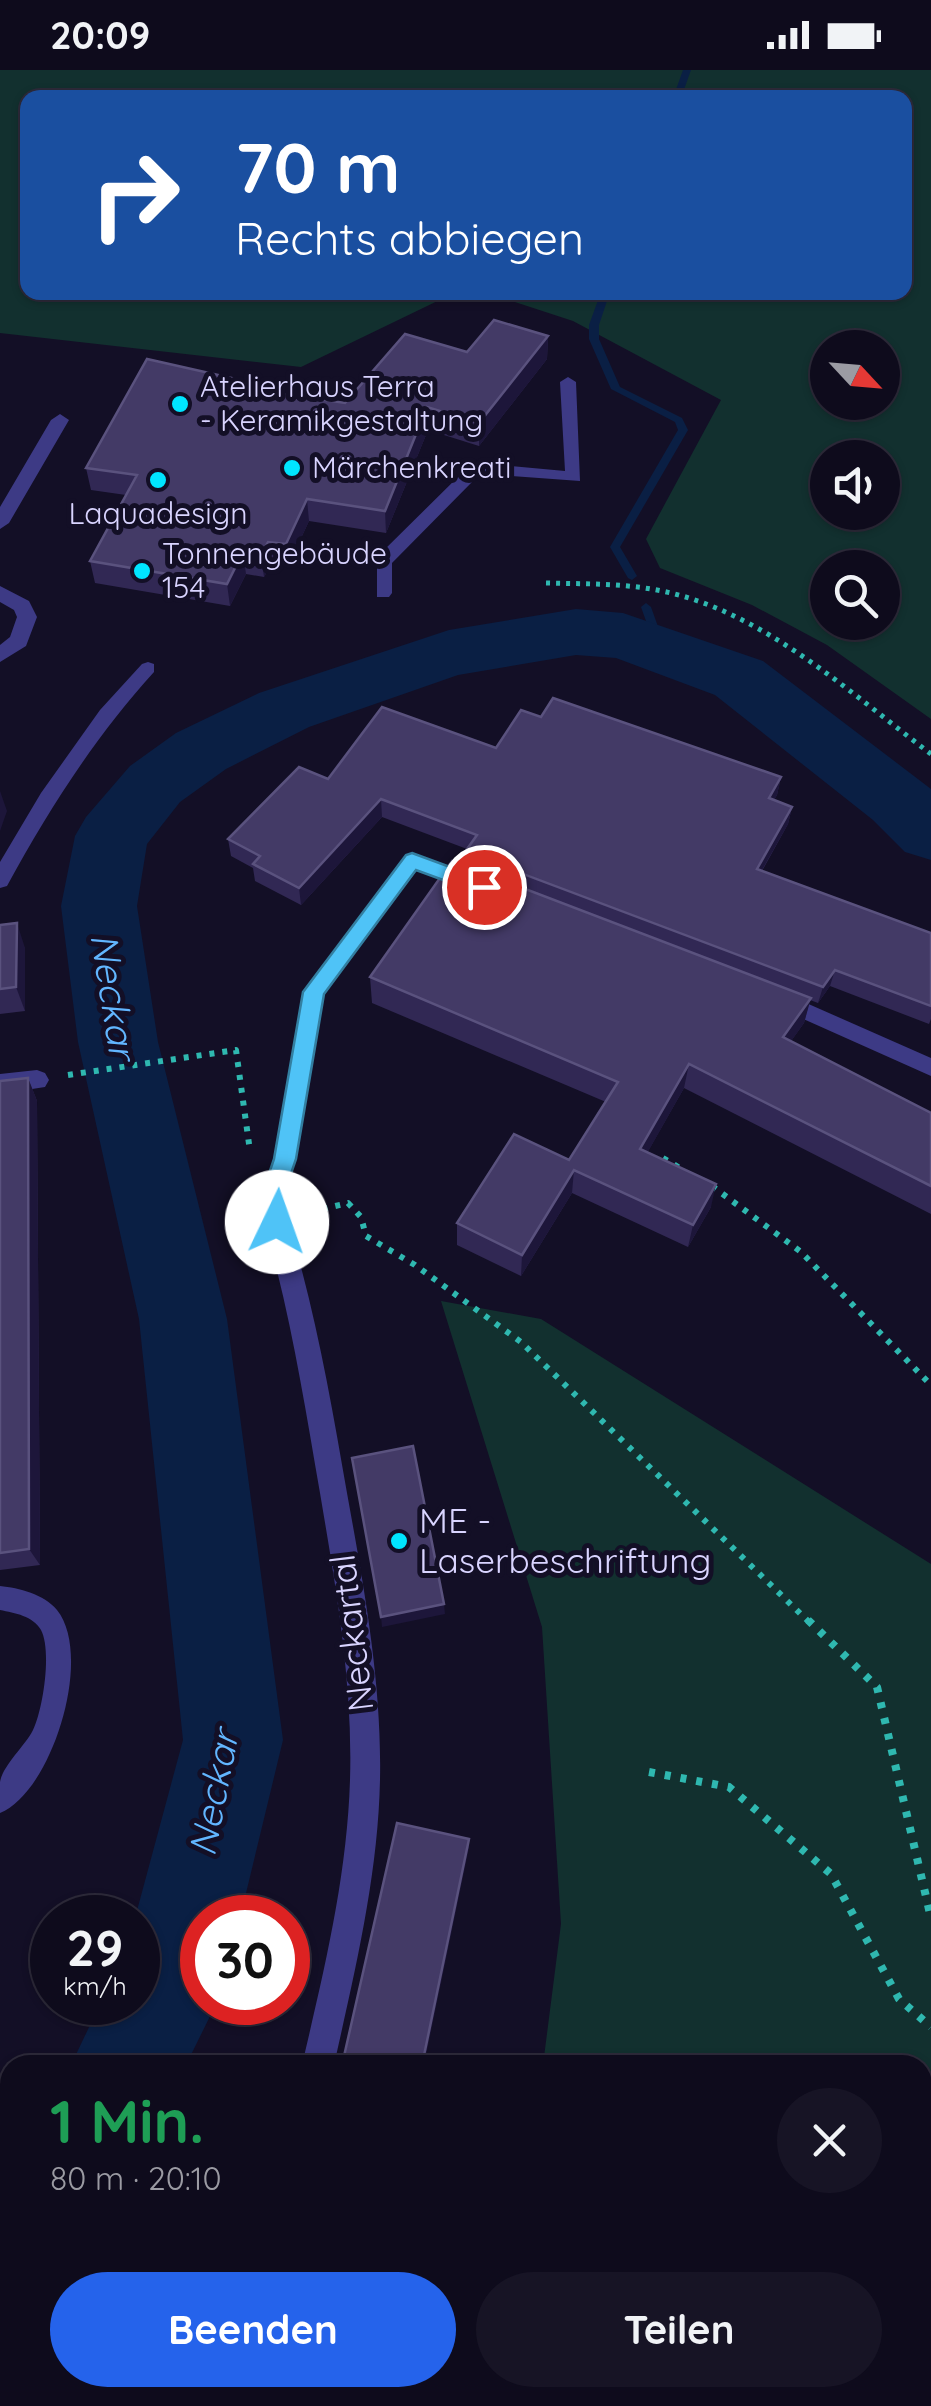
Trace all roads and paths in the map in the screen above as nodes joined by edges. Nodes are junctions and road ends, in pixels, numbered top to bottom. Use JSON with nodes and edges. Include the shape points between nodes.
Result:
{"nodes":[{"id":1,"x":568,"y":382,"type":"dead end"},
{"id":2,"x":60,"y":420,"type":"dead end"},
{"id":3,"x":0,"y":522,"type":"edge"},
{"id":4,"x":546,"y":583,"type":"dead end"},
{"id":5,"x":0,"y":593,"type":"edge"},
{"id":6,"x":383,"y":593,"type":"dead end"},
{"id":7,"x":0,"y":655,"type":"edge"},
{"id":8,"x":148,"y":668,"type":"dead end"},
{"id":9,"x":931,"y":754,"type":"edge"},
{"id":10,"x":0,"y":881,"type":"edge"},
{"id":11,"x":502,"y":894,"type":"edge"},
{"id":12,"x":751,"y":988,"type":"edge"},
{"id":13,"x":931,"y":1067,"type":"edge"},
{"id":14,"x":37,"y":1080,"type":"joint"},
{"id":15,"x":0,"y":1084,"type":"edge"},
{"id":16,"x":663,"y":1158,"type":"edge"},
{"id":17,"x":693,"y":1176,"type":"edge"},
{"id":18,"x":709,"y":1184,"type":"edge"},
{"id":19,"x":273,"y":1213,"type":"junction"},
{"id":20,"x":931,"y":1385,"type":"edge"},
{"id":21,"x":0,"y":1598,"type":"edge"},
{"id":22,"x":649,"y":1772,"type":"dead end"},
{"id":23,"x":0,"y":1800,"type":"edge"},
{"id":24,"x":931,"y":1918,"type":"edge"},
{"id":25,"x":931,"y":2027,"type":"edge"},
{"id":26,"x":320,"y":2055,"type":"edge"}],
"edges":[{"from":1,"to":6,"type":"lane","via":[[574,477],[500,470],[469,476],[383,561]]},
{"from":2,"to":3,"type":"street"},
{"from":4,"to":9,"type":"path","via":[[625,584],[706,607],[777,640]]},
{"from":5,"to":7,"type":"street","via":[[22,606],[26,617],[19,641]]},
{"from":8,"to":10,"type":"lane","via":[[114,702]]},
{"from":11,"to":19,"type":"lane","via":[[412,861],[314,992]]},
{"from":12,"to":13,"type":"lane"},
{"from":14,"to":15,"type":"street"},
{"from":14,"to":19,"type":"path","via":[[236,1050],[245,1136]]},
{"from":16,"to":17,"type":"path"},
{"from":18,"to":20,"type":"path","via":[[754,1210]]},
{"from":19,"to":24,"type":"path","via":[[348,1203],[366,1236],[521,1342],[877,1686]]},
{"from":19,"to":26,"type":"street","name":"Neckartal","via":[[314,1382],[363,1704],[365,1781],[354,1906]]},
{"from":21,"to":23,"type":"lane","via":[[32,1606],[51,1622],[57,1690],[30,1762]]},
{"from":22,"to":25,"type":"path","via":[[729,1787],[831,1874],[899,1999]]}]}
